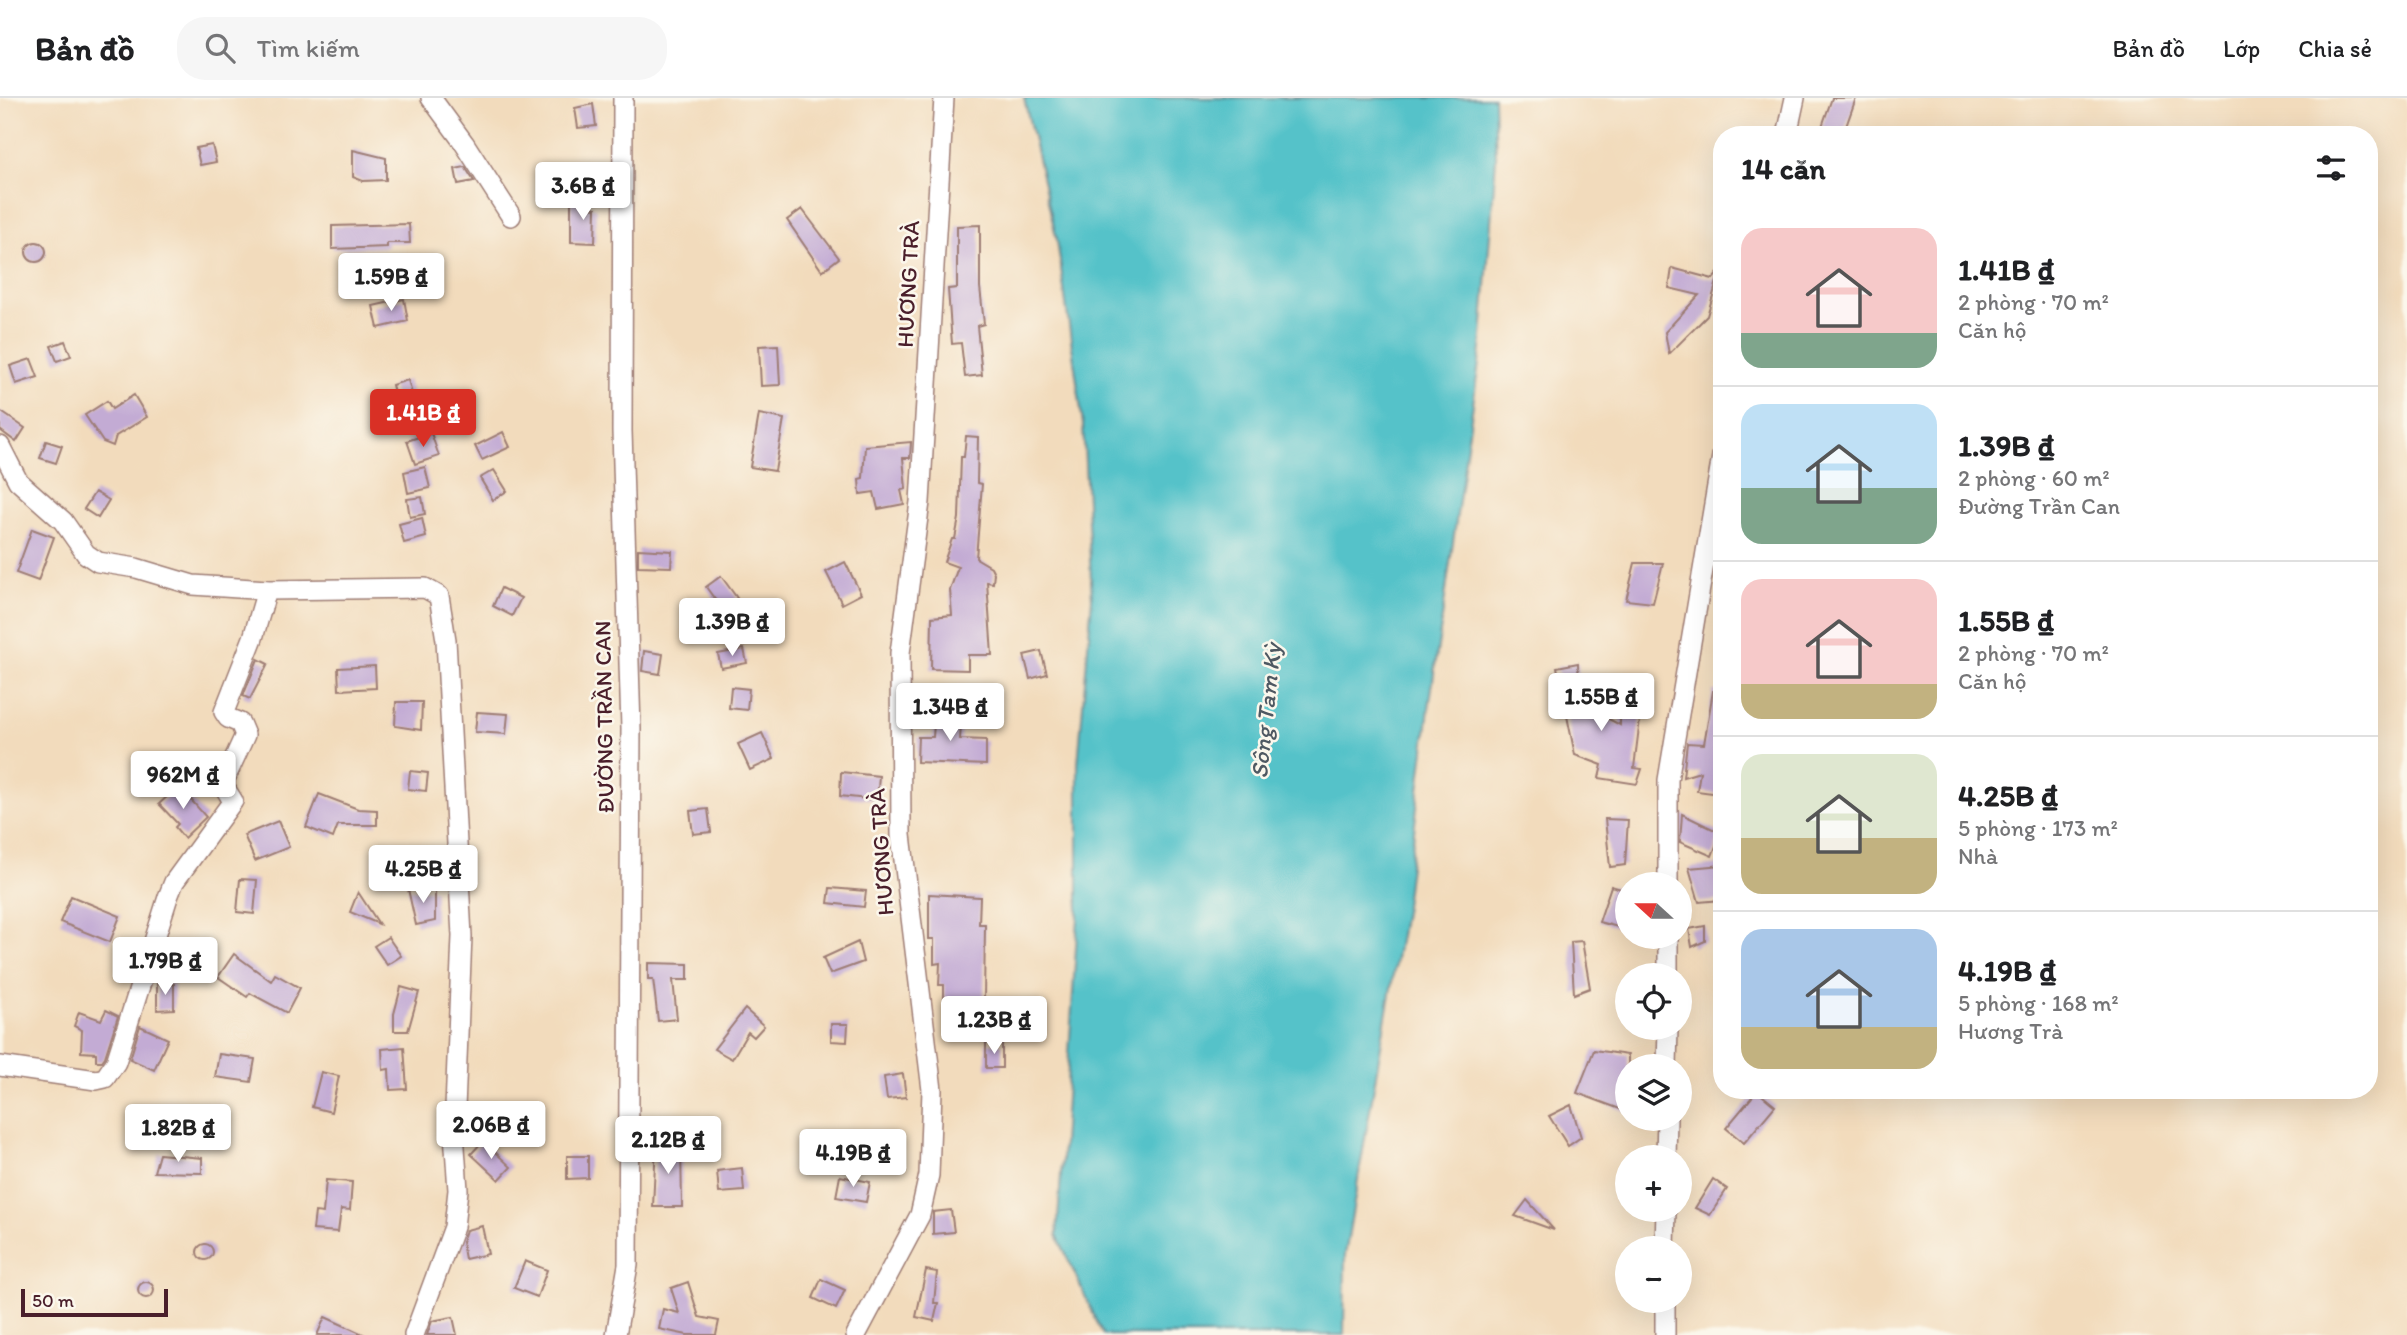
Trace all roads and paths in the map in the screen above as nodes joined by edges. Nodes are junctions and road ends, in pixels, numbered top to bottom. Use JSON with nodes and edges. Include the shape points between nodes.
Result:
{"nodes":[{"id":1,"x":430,"y":98,"type":"edge"},
{"id":2,"x":623,"y":98,"type":"edge"},
{"id":3,"x":944,"y":98,"type":"edge"},
{"id":4,"x":1795,"y":98,"type":"edge"},
{"id":5,"x":1789,"y":126,"type":"edge"},
{"id":6,"x":511,"y":216,"type":"dead end"},
{"id":7,"x":0,"y":446,"type":"edge"},
{"id":8,"x":1713,"y":510,"type":"edge"},
{"id":9,"x":267,"y":590,"type":"junction"},
{"id":10,"x":1668,"y":872,"type":"edge"},
{"id":11,"x":0,"y":1066,"type":"edge"},
{"id":12,"x":1665,"y":1313,"type":"edge"},
{"id":13,"x":414,"y":1335,"type":"edge"},
{"id":14,"x":616,"y":1335,"type":"edge"},
{"id":15,"x":856,"y":1335,"type":"edge"},
{"id":16,"x":1665,"y":1335,"type":"edge"}],
"edges":[{"from":1,"to":6,"type":"street"},
{"from":2,"to":14,"type":"street","name":"ĐƯỜNG TRẦN CAN","via":[[622,431],[631,729],[628,1265]]},
{"from":3,"to":15,"type":"street","name":"HƯƠNG TRÀ","via":[[920,502],[900,665],[901,835],[932,1090],[931,1155],[920,1214]]},
{"from":4,"to":5,"type":"street"},
{"from":7,"to":9,"type":"street","via":[[18,481],[63,521],[86,554],[99,562],[193,585]]},
{"from":8,"to":10,"type":"street","via":[[1668,780]]},
{"from":9,"to":11,"type":"street","via":[[224,712],[228,719],[240,723],[245,736],[225,779],[233,802],[174,882],[116,1062],[106,1078],[96,1080]]},
{"from":9,"to":13,"type":"street","via":[[425,588],[439,596],[442,604],[462,936],[454,1133],[458,1190],[454,1227]]},
{"from":12,"to":16,"type":"street"}]}
